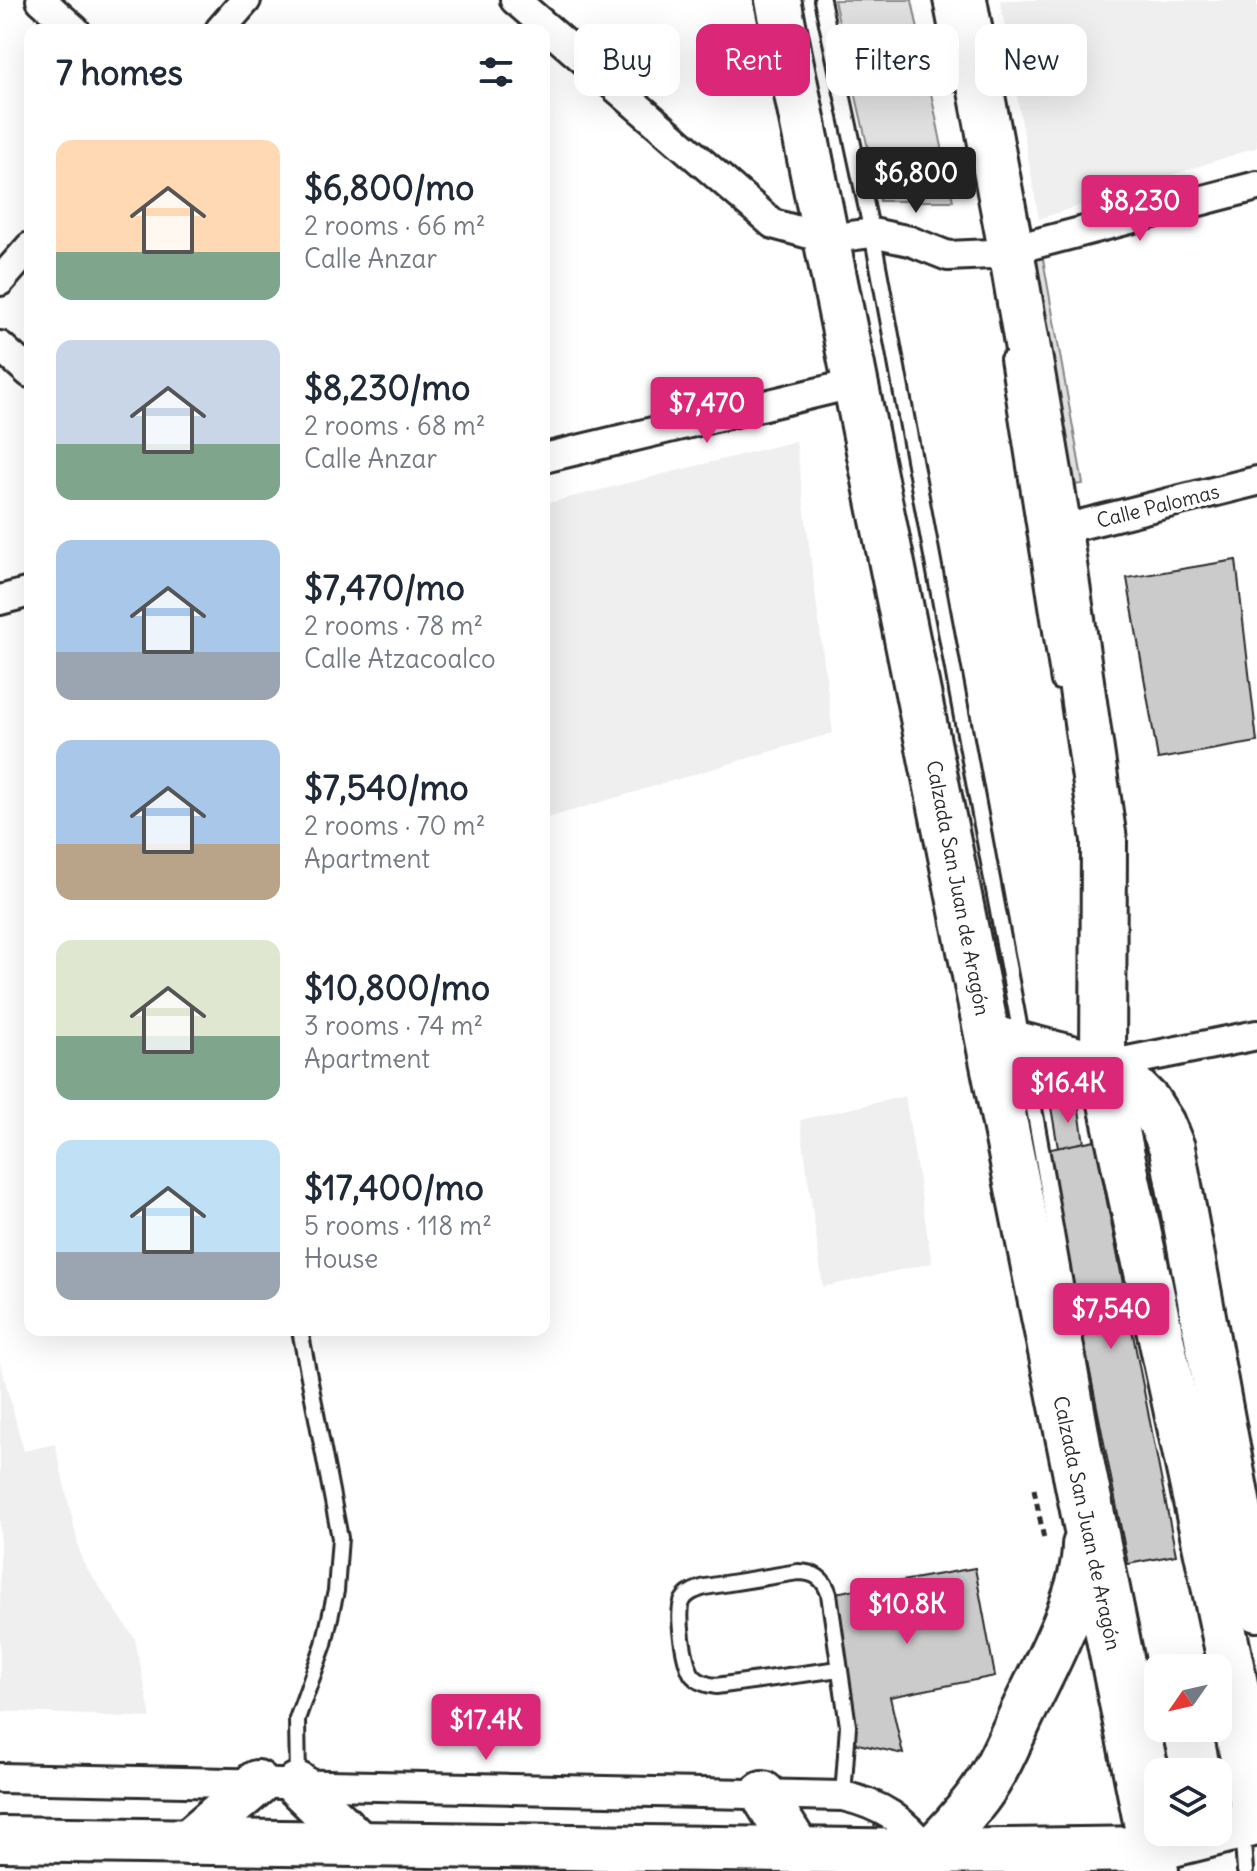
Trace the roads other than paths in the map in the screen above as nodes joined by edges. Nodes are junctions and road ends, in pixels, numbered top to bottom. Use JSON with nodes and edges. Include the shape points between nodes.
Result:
{"nodes":[{"id":1,"x":41,"y":0,"type":"edge"},
{"id":2,"x":246,"y":0,"type":"edge"},
{"id":3,"x":515,"y":0,"type":"edge"},
{"id":4,"x":778,"y":0,"type":"edge"},
{"id":5,"x":822,"y":0,"type":"edge"},
{"id":6,"x":941,"y":0,"type":"edge"},
{"id":7,"x":964,"y":0,"type":"edge"},
{"id":8,"x":68,"y":24,"type":"edge"},
{"id":9,"x":225,"y":24,"type":"edge"},
{"id":10,"x":543,"y":24,"type":"edge"},
{"id":11,"x":550,"y":30,"type":"edge"},
{"id":12,"x":962,"y":105,"type":"dead end"},
{"id":13,"x":1257,"y":186,"type":"edge"},
{"id":14,"x":872,"y":233,"type":"junction"},
{"id":15,"x":828,"y":239,"type":"junction"},
{"id":16,"x":996,"y":253,"type":"junction"},
{"id":17,"x":24,"y":254,"type":"edge"},
{"id":18,"x":0,"y":281,"type":"edge"},
{"id":19,"x":0,"y":346,"type":"edge"},
{"id":20,"x":1006,"y":347,"type":"dead end"},
{"id":21,"x":24,"y":368,"type":"edge"},
{"id":22,"x":857,"y":383,"type":"junction"},
{"id":23,"x":550,"y":454,"type":"edge"},
{"id":24,"x":1257,"y":481,"type":"edge"},
{"id":25,"x":1059,"y":530,"type":"junction"},
{"id":26,"x":24,"y":594,"type":"edge"},
{"id":27,"x":0,"y":600,"type":"edge"},
{"id":28,"x":1060,"y":690,"type":"dead end"},
{"id":29,"x":1257,"y":1035,"type":"edge"},
{"id":30,"x":1006,"y":1042,"type":"junction"},
{"id":31,"x":1090,"y":1062,"type":"junction"},
{"id":32,"x":301,"y":1336,"type":"edge"},
{"id":33,"x":1085,"y":1515,"type":"junction"},
{"id":34,"x":1257,"y":1609,"type":"edge"},
{"id":35,"x":839,"y":1669,"type":"junction"},
{"id":36,"x":1226,"y":1742,"type":"edge"},
{"id":37,"x":1159,"y":1758,"type":"edge"},
{"id":38,"x":0,"y":1778,"type":"edge"},
{"id":39,"x":1256,"y":1779,"type":"edge"},
{"id":40,"x":277,"y":1784,"type":"junction"},
{"id":41,"x":763,"y":1794,"type":"junction"},
{"id":42,"x":843,"y":1796,"type":"junction"},
{"id":43,"x":1249,"y":1825,"type":"edge"},
{"id":44,"x":0,"y":1839,"type":"edge"},
{"id":45,"x":188,"y":1842,"type":"junction"},
{"id":46,"x":359,"y":1844,"type":"junction"},
{"id":47,"x":798,"y":1850,"type":"junction"},
{"id":48,"x":1168,"y":1850,"type":"edge"},
{"id":49,"x":929,"y":1852,"type":"junction"},
{"id":50,"x":1245,"y":1871,"type":"edge"}],
"edges":[{"from":1,"to":8,"type":"street"},
{"from":2,"to":9,"type":"street"},
{"from":3,"to":10,"type":"street"},
{"from":4,"to":15,"type":"main road","name":"Calzada San Juan de Aragón"},
{"from":5,"to":14,"type":"lane"},
{"from":6,"to":12,"type":"lane"},
{"from":7,"to":16,"type":"main road"},
{"from":11,"to":15,"type":"street","via":[[773,224]]},
{"from":13,"to":16,"type":"street"},
{"from":14,"to":15,"type":"street"},
{"from":14,"to":16,"type":"street","via":[[948,256]]},
{"from":14,"to":30,"type":"lane"},
{"from":15,"to":22,"type":"main road","name":"Calzada San Juan de Aragón"},
{"from":16,"to":25,"type":"main road"},
{"from":17,"to":18,"type":"street"},
{"from":19,"to":21,"type":"street"},
{"from":20,"to":28,"type":"lane"},
{"from":22,"to":23,"type":"street"},
{"from":22,"to":30,"type":"main road","name":"Calzada San Juan de Aragón"},
{"from":24,"to":25,"type":"street","name":"Calle Palomas"},
{"from":25,"to":31,"type":"main road","via":[[1104,840]]},
{"from":26,"to":27,"type":"street"},
{"from":29,"to":31,"type":"street"},
{"from":30,"to":31,"type":"main road"},
{"from":30,"to":33,"type":"main road","name":"Calzada San Juan de Aragón"},
{"from":30,"to":37,"type":"lane"},
{"from":31,"to":34,"type":"main road","via":[[1130,1084],[1148,1102],[1172,1148]]},
{"from":31,"to":39,"type":"main road"},
{"from":32,"to":40,"type":"lane","via":[[340,1538],[324,1644]]},
{"from":33,"to":48,"type":"main road","name":"Calzada San Juan de Aragón"},
{"from":33,"to":49,"type":"main road","via":[[1085,1561],[1049,1658],[979,1796]]},
{"from":35,"to":35,"type":"lane","via":[[707,1685],[690,1673],[681,1606],[685,1597],[705,1587],[809,1572],[829,1594]]},
{"from":35,"to":42,"type":"lane","via":[[848,1726]]},
{"from":36,"to":43,"type":"lane"},
{"from":38,"to":40,"type":"street"},
{"from":40,"to":41,"type":"street"},
{"from":40,"to":45,"type":"main road"},
{"from":40,"to":46,"type":"main road"},
{"from":41,"to":42,"type":"street"},
{"from":41,"to":47,"type":"main road"},
{"from":42,"to":49,"type":"street","via":[[889,1813]]},
{"from":43,"to":48,"type":"main road"},
{"from":43,"to":50,"type":"lane"},
{"from":44,"to":45,"type":"main road"},
{"from":45,"to":46,"type":"main road"},
{"from":46,"to":47,"type":"main road"},
{"from":47,"to":49,"type":"main road"},
{"from":48,"to":49,"type":"main road"}]}
